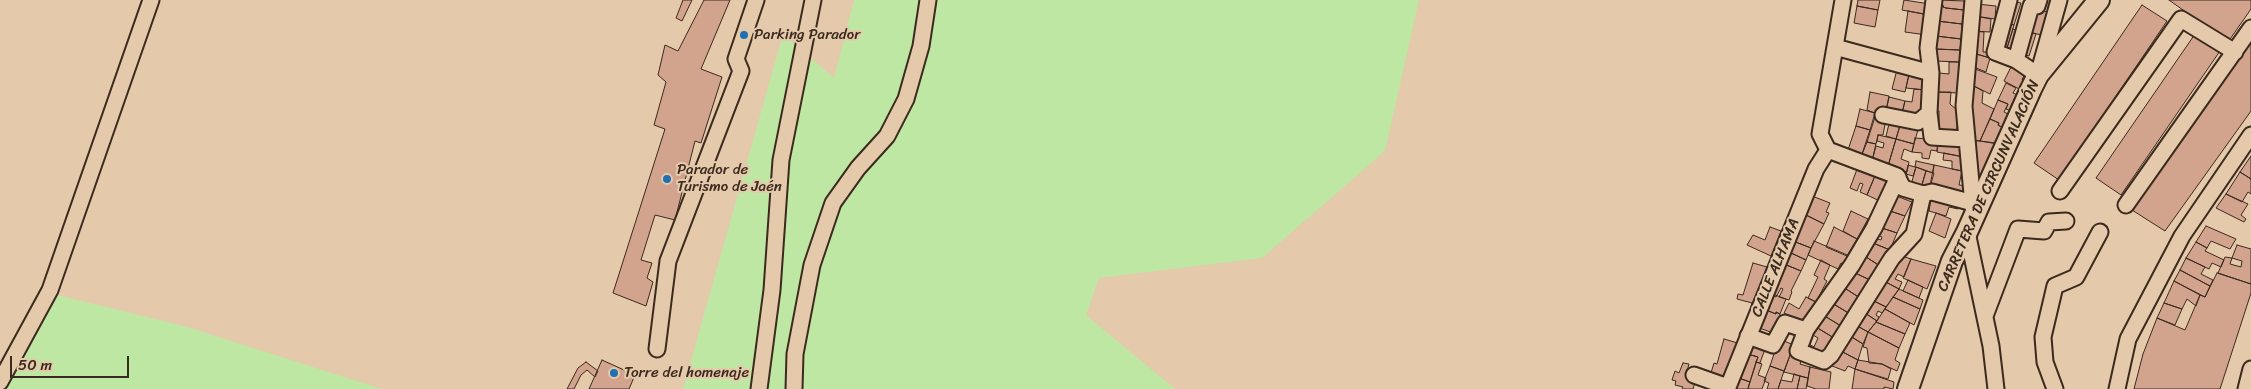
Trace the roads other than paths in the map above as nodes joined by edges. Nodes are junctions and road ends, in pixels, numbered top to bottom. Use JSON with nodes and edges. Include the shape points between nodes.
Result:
{"nodes":[{"id":1,"x":151,"y":0,"type":"edge"},
{"id":2,"x":756,"y":0,"type":"edge"},
{"id":3,"x":813,"y":0,"type":"edge"},
{"id":4,"x":928,"y":0,"type":"edge"},
{"id":5,"x":1843,"y":0,"type":"edge"},
{"id":6,"x":1934,"y":0,"type":"edge"},
{"id":7,"x":1973,"y":0,"type":"edge"},
{"id":8,"x":2009,"y":0,"type":"edge"},
{"id":9,"x":2039,"y":0,"type":"edge"},
{"id":10,"x":2059,"y":0,"type":"edge"},
{"id":11,"x":2099,"y":0,"type":"edge"},
{"id":12,"x":2251,"y":28,"type":"edge"},
{"id":13,"x":1835,"y":47,"type":"junction"},
{"id":14,"x":2235,"y":52,"type":"junction"},
{"id":15,"x":2016,"y":60,"type":"junction"},
{"id":16,"x":1931,"y":73,"type":"junction"},
{"id":17,"x":2038,"y":75,"type":"junction"},
{"id":18,"x":1930,"y":113,"type":"junction"},
{"id":19,"x":1882,"y":115,"type":"dead end"},
{"id":20,"x":2251,"y":136,"type":"edge"},
{"id":21,"x":1966,"y":139,"type":"junction"},
{"id":22,"x":1828,"y":150,"type":"junction"},
{"id":23,"x":1898,"y":177,"type":"junction"},
{"id":24,"x":2060,"y":191,"type":"dead end"},
{"id":25,"x":1924,"y":194,"type":"junction"},
{"id":26,"x":2126,"y":205,"type":"dead end"},
{"id":27,"x":1971,"y":217,"type":"junction"},
{"id":28,"x":2066,"y":221,"type":"dead end"},
{"id":29,"x":2100,"y":232,"type":"dead end"},
{"id":30,"x":1985,"y":316,"type":"junction"},
{"id":31,"x":1806,"y":330,"type":"junction"},
{"id":32,"x":1748,"y":336,"type":"junction"},
{"id":33,"x":657,"y":348,"type":"dead end"},
{"id":34,"x":2251,"y":369,"type":"edge"},
{"id":35,"x":1694,"y":375,"type":"dead end"},
{"id":36,"x":0,"y":382,"type":"edge"},
{"id":37,"x":1728,"y":388,"type":"edge"},
{"id":38,"x":759,"y":389,"type":"edge"},
{"id":39,"x":794,"y":389,"type":"edge"},
{"id":40,"x":1908,"y":389,"type":"edge"},
{"id":41,"x":1996,"y":389,"type":"edge"},
{"id":42,"x":2055,"y":389,"type":"edge"},
{"id":43,"x":2117,"y":389,"type":"edge"},
{"id":44,"x":2246,"y":389,"type":"edge"}],
"edges":[{"from":1,"to":36,"type":"street","via":[[50,290]]},
{"from":2,"to":33,"type":"street","via":[[736,59],[741,71],[668,261]]},
{"from":3,"to":38,"type":"street","via":[[781,160],[772,290]]},
{"from":4,"to":39,"type":"street","via":[[922,46],[906,99],[887,136],[833,203],[812,265],[794,354]]},
{"from":5,"to":13,"type":"street"},
{"from":6,"to":16,"type":"street","via":[[1928,48]]},
{"from":7,"to":21,"type":"street","via":[[1964,106]]},
{"from":8,"to":15,"type":"street","via":[[1995,52]]},
{"from":9,"to":15,"type":"street","via":[[2037,6],[2031,6]]},
{"from":10,"to":17,"type":"street"},
{"from":11,"to":17,"type":"main road","name":"CARRETERA DE CIRCUNVALACIÓN"},
{"from":12,"to":14,"type":"street"},
{"from":13,"to":16,"type":"street"},
{"from":13,"to":22,"type":"street","via":[[1820,134]]},
{"from":14,"to":24,"type":"street","via":[[2181,19]]},
{"from":14,"to":26,"type":"street"},
{"from":15,"to":17,"type":"street"},
{"from":16,"to":18,"type":"street"},
{"from":17,"to":27,"type":"main road","name":"CARRETERA DE CIRCUNVALACIÓN"},
{"from":18,"to":19,"type":"street","via":[[1918,122]]},
{"from":18,"to":21,"type":"street","via":[[1932,137]]},
{"from":20,"to":43,"type":"street","via":[[2182,236],[2128,339]]},
{"from":21,"to":27,"type":"street"},
{"from":22,"to":23,"type":"street"},
{"from":22,"to":32,"type":"street","name":"CALLE ALHAMA","via":[[1816,169]]},
{"from":23,"to":25,"type":"street","via":[[1903,188]]},
{"from":23,"to":31,"type":"street","via":[[1857,258]]},
{"from":25,"to":27,"type":"street","via":[[1932,192]]},
{"from":25,"to":31,"type":"street","via":[[1914,234],[1892,258],[1831,355],[1824,361],[1798,351]]},
{"from":27,"to":30,"type":"street"},
{"from":27,"to":40,"type":"main road","name":"CARRETERA DE CIRCUNVALACIÓN","via":[[1952,261]]},
{"from":28,"to":30,"type":"street","via":[[2050,222],[2044,231],[2018,230]]},
{"from":29,"to":42,"type":"street","via":[[2076,277],[2056,286],[2043,337],[2045,362]]},
{"from":30,"to":41,"type":"street"},
{"from":31,"to":32,"type":"street","via":[[1785,323],[1773,345]]},
{"from":32,"to":37,"type":"street","name":"CALLE ALHAMA"},
{"from":34,"to":44,"type":"street"},
{"from":35,"to":37,"type":"street"}]}
